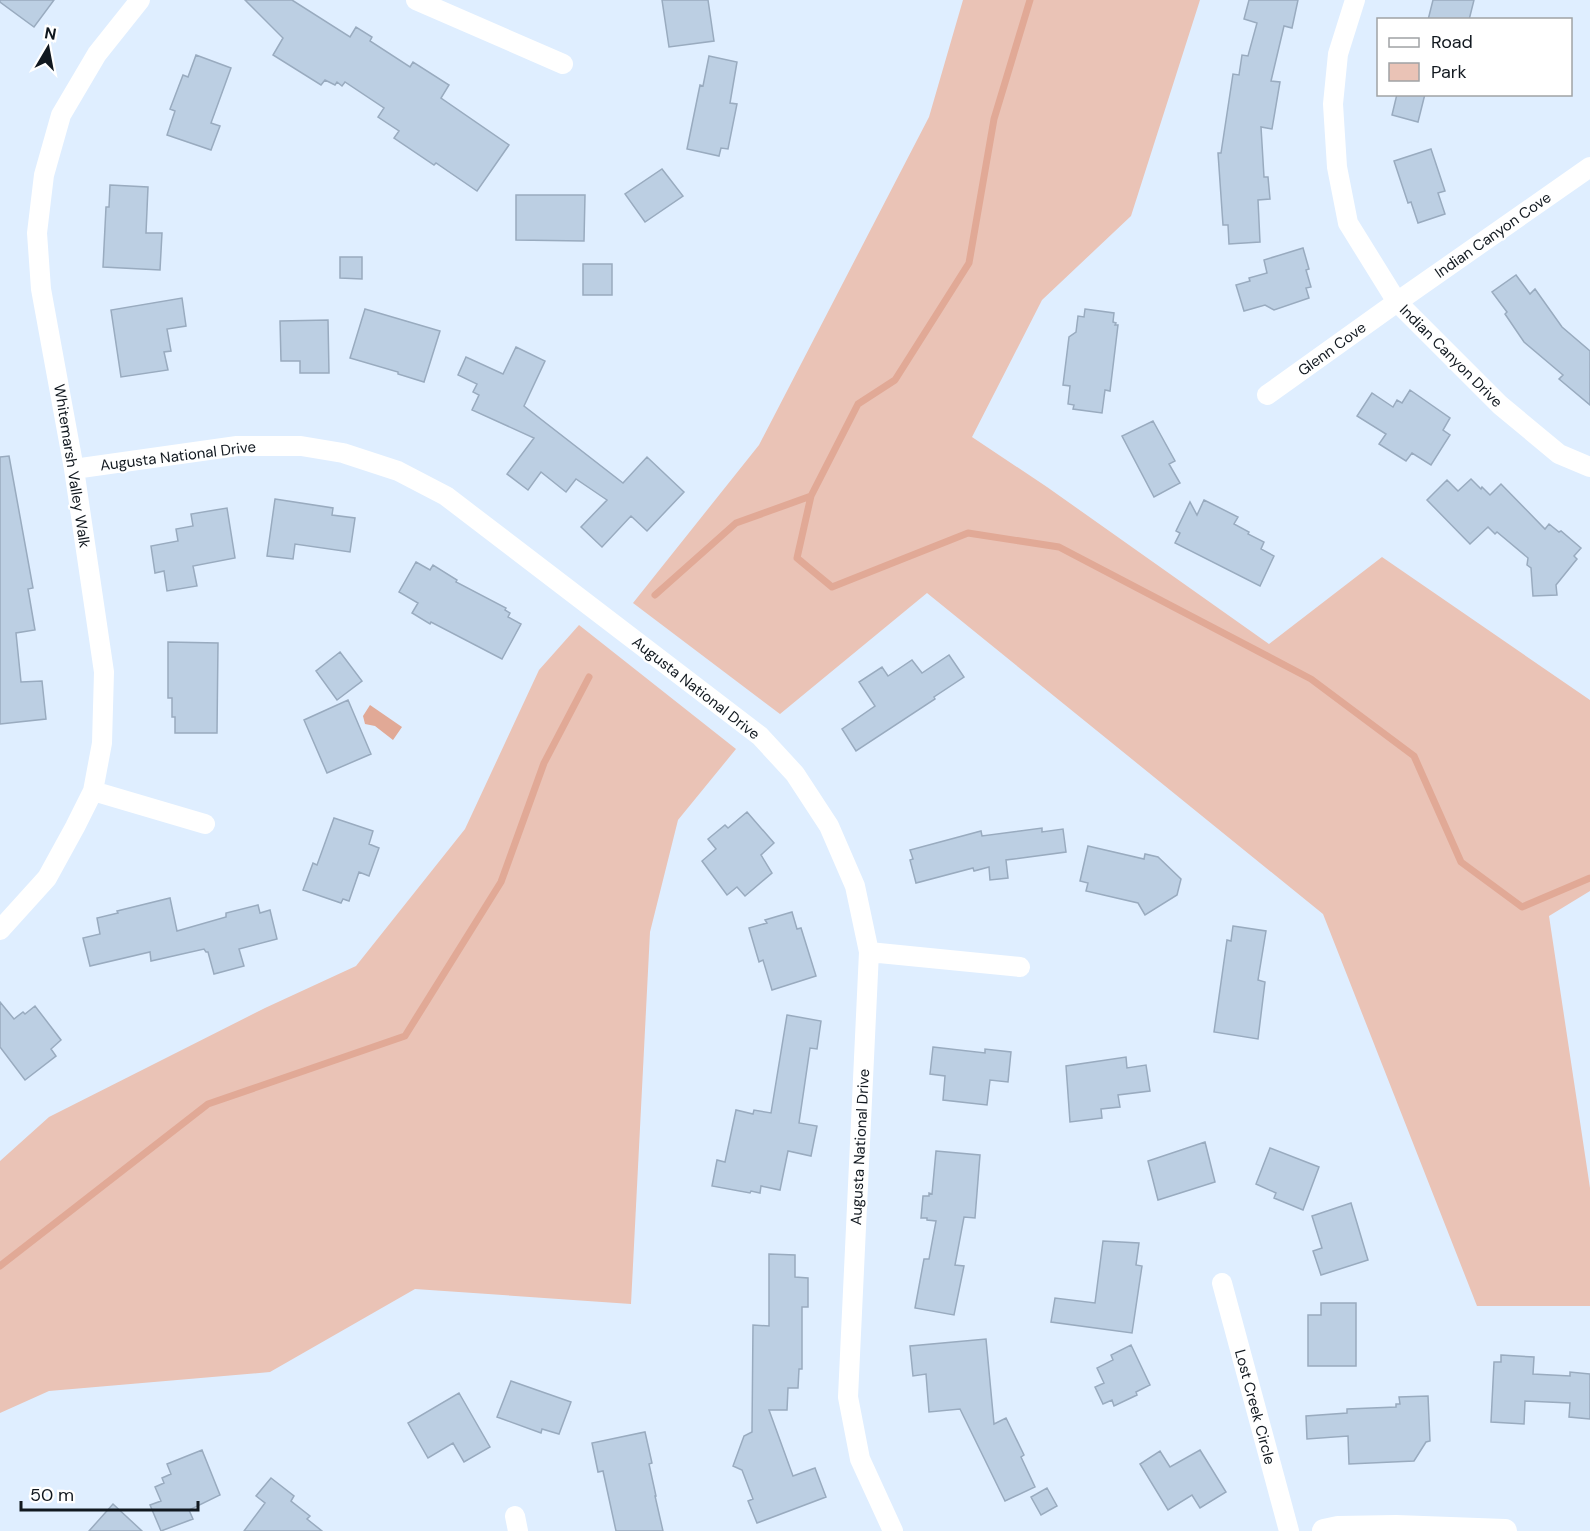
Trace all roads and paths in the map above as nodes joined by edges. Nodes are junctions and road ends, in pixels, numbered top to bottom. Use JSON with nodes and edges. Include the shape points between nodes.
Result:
{"nodes":[{"id":1,"x":140,"y":0,"type":"edge"},
{"id":2,"x":416,"y":0,"type":"edge"},
{"id":3,"x":1354,"y":0,"type":"edge"},
{"id":4,"x":562,"y":64,"type":"dead end"},
{"id":5,"x":1590,"y":167,"type":"edge"},
{"id":6,"x":1397,"y":302,"type":"junction"},
{"id":7,"x":1267,"y":395,"type":"dead end"},
{"id":8,"x":1590,"y":467,"type":"edge"},
{"id":9,"x":74,"y":469,"type":"junction"},
{"id":10,"x":93,"y":791,"type":"junction"},
{"id":11,"x":205,"y":824,"type":"dead end"},
{"id":12,"x":0,"y":930,"type":"edge"},
{"id":13,"x":869,"y":952,"type":"junction"},
{"id":14,"x":1020,"y":967,"type":"dead end"},
{"id":15,"x":1222,"y":1283,"type":"dead end"},
{"id":16,"x":893,"y":1531,"type":"edge"},
{"id":17,"x":1289,"y":1531,"type":"edge"},
{"id":18,"x":1324,"y":1531,"type":"edge"},
{"id":19,"x":1505,"y":1531,"type":"edge"}],
"edges":[{"from":1,"to":9,"type":"street","name":"Whitemarsh Valley Walk","via":[[97,54],[61,115],[44,175],[38,233],[41,289]]},
{"from":2,"to":4,"type":"street"},
{"from":3,"to":6,"type":"street","name":"Indian Canyon Drive","via":[[1338,54],[1334,104],[1337,167],[1348,223]]},
{"from":5,"to":6,"type":"street","name":"Indian Canyon Cove"},
{"from":6,"to":7,"type":"street","name":"Glenn Cove"},
{"from":6,"to":8,"type":"street","name":"Indian Canyon Drive","via":[[1500,405],[1559,454]]},
{"from":9,"to":10,"type":"street","name":"Whitemarsh Valley Walk","via":[[104,672],[102,743]]},
{"from":9,"to":13,"type":"street","name":"Augusta National Drive","via":[[237,446],[301,446],[343,453],[398,471],[446,496],[760,736],[795,774],[829,826],[855,886]]},
{"from":10,"to":11,"type":"street"},
{"from":10,"to":12,"type":"street","name":"Whitemarsh Valley Walk","via":[[47,878]]},
{"from":13,"to":14,"type":"street"},
{"from":13,"to":16,"type":"street","name":"Augusta National Drive","via":[[848,1397],[860,1459]]},
{"from":15,"to":17,"type":"street","name":"Lost Creek Circle"},
{"from":18,"to":19,"type":"street","via":[[1396,1527]]}]}
